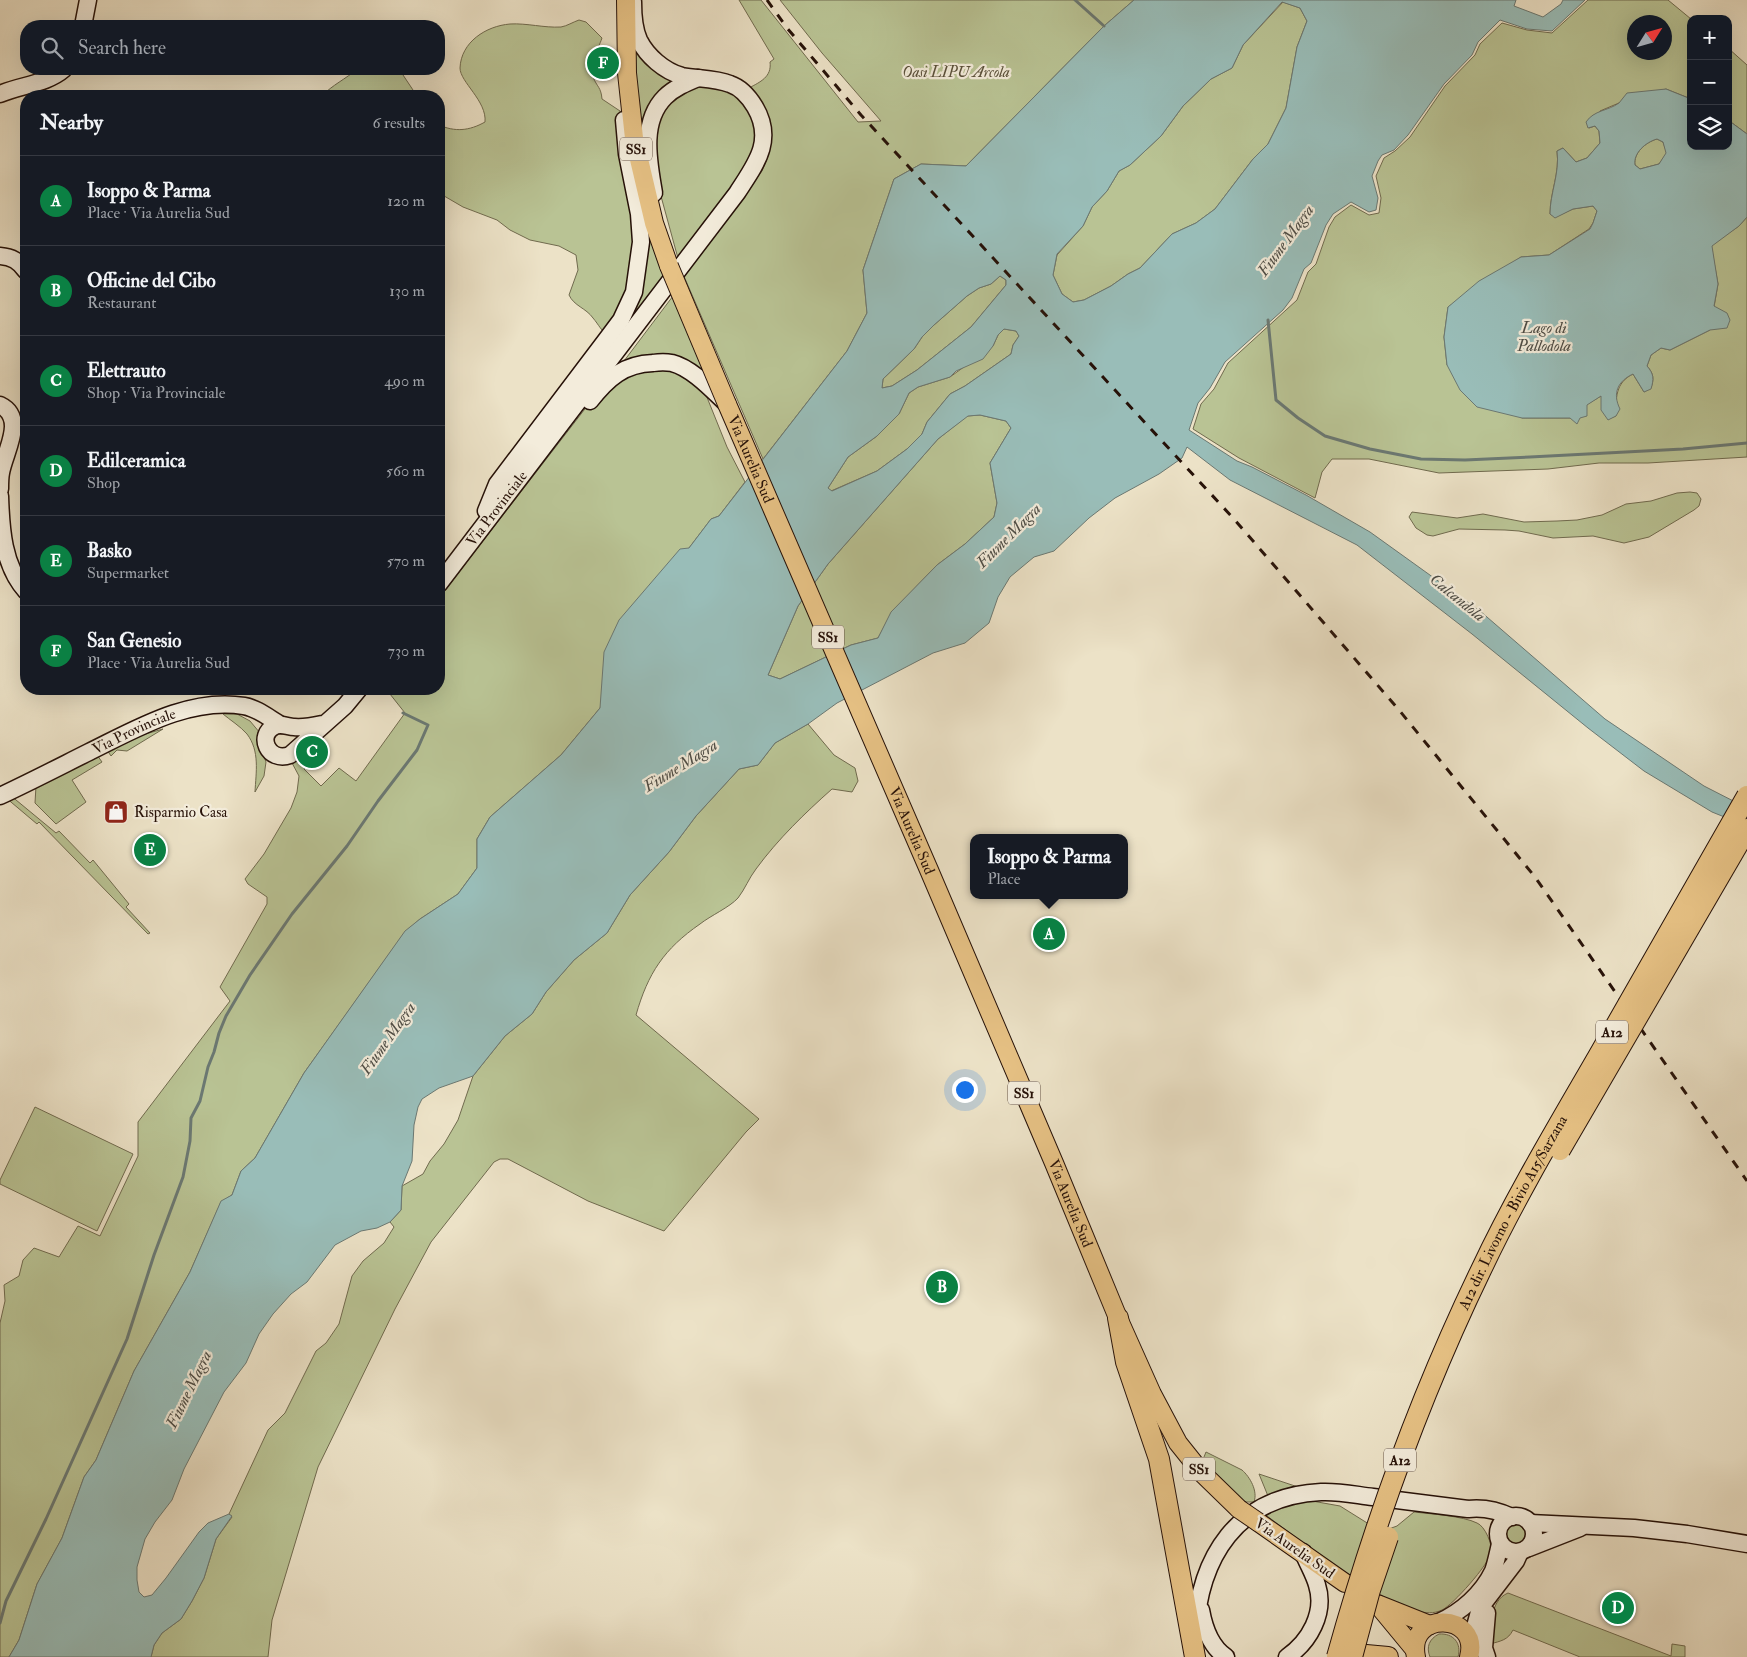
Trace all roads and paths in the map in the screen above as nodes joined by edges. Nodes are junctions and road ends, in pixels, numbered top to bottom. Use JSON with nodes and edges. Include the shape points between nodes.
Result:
{"nodes":[{"id":1,"x":88,"y":0,"type":"edge"},
{"id":2,"x":626,"y":0,"type":"edge"},
{"id":3,"x":632,"y":0,"type":"edge"},
{"id":4,"x":83,"y":20,"type":"edge"},
{"id":5,"x":627,"y":73,"type":"junction"},
{"id":6,"x":55,"y":75,"type":"edge"},
{"id":7,"x":698,"y":78,"type":"junction"},
{"id":8,"x":0,"y":94,"type":"edge"},
{"id":9,"x":654,"y":223,"type":"junction"},
{"id":10,"x":0,"y":256,"type":"edge"},
{"id":11,"x":20,"y":264,"type":"edge"},
{"id":12,"x":727,"y":404,"type":"junction"},
{"id":13,"x":0,"y":405,"type":"edge"},
{"id":14,"x":554,"y":439,"type":"junction"},
{"id":15,"x":0,"y":489,"type":"edge"},
{"id":16,"x":0,"y":496,"type":"edge"},
{"id":17,"x":478,"y":530,"type":"junction"},
{"id":18,"x":445,"y":576,"type":"edge"},
{"id":19,"x":20,"y":583,"type":"edge"},
{"id":20,"x":354,"y":695,"type":"edge"},
{"id":21,"x":230,"y":705,"type":"junction"},
{"id":22,"x":322,"y":724,"type":"junction"},
{"id":23,"x":285,"y":726,"type":"junction"},
{"id":24,"x":267,"y":734,"type":"junction"},
{"id":25,"x":296,"y":749,"type":"junction"},
{"id":26,"x":0,"y":796,"type":"edge"},
{"id":27,"x":1747,"y":796,"type":"edge"},
{"id":28,"x":1747,"y":829,"type":"edge"},
{"id":29,"x":1118,"y":1318,"type":"junction"},
{"id":30,"x":1468,"y":1509,"type":"junction"},
{"id":31,"x":1512,"y":1517,"type":"junction"},
{"id":32,"x":1530,"y":1523,"type":"junction"},
{"id":33,"x":1584,"y":1526,"type":"junction"},
{"id":34,"x":1499,"y":1537,"type":"junction"},
{"id":35,"x":1747,"y":1544,"type":"edge"},
{"id":36,"x":1524,"y":1550,"type":"junction"},
{"id":37,"x":1302,"y":1552,"type":"junction"},
{"id":38,"x":1345,"y":1582,"type":"dead end"},
{"id":39,"x":1490,"y":1596,"type":"junction"},
{"id":40,"x":1199,"y":1603,"type":"junction"},
{"id":41,"x":1434,"y":1623,"type":"junction"},
{"id":42,"x":1415,"y":1653,"type":"edge"},
{"id":43,"x":1470,"y":1653,"type":"edge"},
{"id":44,"x":1195,"y":1654,"type":"edge"},
{"id":45,"x":1359,"y":1656,"type":"edge"},
{"id":46,"x":1226,"y":1657,"type":"edge"},
{"id":47,"x":1287,"y":1657,"type":"edge"},
{"id":48,"x":1337,"y":1657,"type":"edge"},
{"id":49,"x":1388,"y":1657,"type":"edge"},
{"id":50,"x":1487,"y":1657,"type":"edge"}],
"edges":[{"from":1,"to":4,"type":"main road"},
{"from":2,"to":5,"type":"main road","name":"Via Aurelia Sud","number":"SS1"},
{"from":3,"to":7,"type":"main road","via":[[638,39],[654,60],[681,76]]},
{"from":5,"to":9,"type":"main road","name":"Via Aurelia Sud","number":"SS1","via":[[634,138]]},
{"from":5,"to":17,"type":"main road","via":[[623,115],[627,154],[640,214],[641,242],[634,292],[621,320],[497,484]]},
{"from":6,"to":8,"type":"main road"},
{"from":7,"to":9,"type":"main road","via":[[665,97],[650,122],[649,151],[656,206]]},
{"from":7,"to":14,"type":"main road","via":[[733,85],[748,97],[763,128],[764,143],[759,158],[731,201]]},
{"from":9,"to":12,"type":"main road","name":"Via Aurelia Sud","number":"SS1","bridge":true},
{"from":10,"to":11,"type":"main road","via":[[10,257]]},
{"from":12,"to":14,"type":"main road","via":[[700,379],[672,363],[631,365],[618,372],[598,391]]},
{"from":12,"to":29,"type":"main road","name":"Via Aurelia Sud","number":"SS1"},
{"from":13,"to":15,"type":"main road","via":[[10,413],[13,425]]},
{"from":14,"to":17,"type":"main road","via":[[514,499]]},
{"from":16,"to":19,"type":"main road","via":[[1,522],[12,572]]},
{"from":17,"to":18,"type":"main road","name":"Via Provinciale"},
{"from":20,"to":22,"type":"main road"},
{"from":21,"to":23,"type":"main road","via":[[255,709]]},
{"from":21,"to":24,"type":"main road","via":[[250,716]]},
{"from":21,"to":26,"type":"main road","name":"Via Provinciale","via":[[195,707],[172,714]]},
{"from":22,"to":23,"type":"main road"},
{"from":22,"to":25,"type":"main road"},
{"from":23,"to":24,"type":"main road","via":[[274,727]]},
{"from":23,"to":25,"type":"main road","via":[[293,729],[298,739]]},
{"from":24,"to":25,"type":"main road","via":[[266,744],[275,756],[285,757]]},
{"from":27,"to":48,"type":"highway","name":"A12 dir. Livorno - Bivio A15/Sarzana","number":"A12","bridge":true,"via":[[1525,1183],[1481,1270],[1433,1376],[1389,1490]]},
{"from":28,"to":45,"type":"highway","number":"A12","bridge":true,"via":[[1539,1187],[1494,1274],[1445,1383],[1402,1492],[1370,1590]]},
{"from":29,"to":37,"type":"main road","name":"Via Aurelia Sud","number":"SS1","bridge":true,"via":[[1178,1443],[1202,1473],[1239,1509]]},
{"from":29,"to":44,"type":"highway","via":[[1126,1362],[1159,1459]]},
{"from":30,"to":31,"type":"main road","via":[[1499,1511]]},
{"from":30,"to":34,"type":"main road","via":[[1483,1517]]},
{"from":30,"to":40,"type":"main road","via":[[1322,1492],[1268,1503],[1237,1524],[1226,1538],[1206,1576]]},
{"from":31,"to":32,"type":"main road","via":[[1522,1517]]},
{"from":31,"to":34,"type":"main road","via":[[1503,1522]]},
{"from":32,"to":33,"type":"main road"},
{"from":32,"to":36,"type":"main road","via":[[1534,1538]]},
{"from":33,"to":35,"type":"main road","via":[[1634,1528]]},
{"from":33,"to":36,"type":"main road"},
{"from":34,"to":36,"type":"main road","via":[[1509,1551]]},
{"from":34,"to":41,"type":"main road","via":[[1493,1570],[1478,1595],[1452,1616]]},
{"from":36,"to":39,"type":"main road"},
{"from":37,"to":38,"type":"main road","name":"Via Aurelia Sud","number":"SS1"},
{"from":37,"to":47,"type":"main road","via":[[1317,1584],[1319,1608],[1308,1636]]},
{"from":39,"to":43,"type":"main road","via":[[1480,1608]]},
{"from":39,"to":50,"type":"main road","via":[[1484,1648]]},
{"from":40,"to":44,"type":"main road"},
{"from":40,"to":46,"type":"main road","via":[[1209,1637]]},
{"from":41,"to":42,"type":"main road","via":[[1418,1636]]},
{"from":41,"to":42,"type":"main road","via":[[1377,1604]]},
{"from":41,"to":43,"type":"main road","via":[[1456,1625],[1468,1637]]},
{"from":45,"to":49,"type":"highway"}]}
